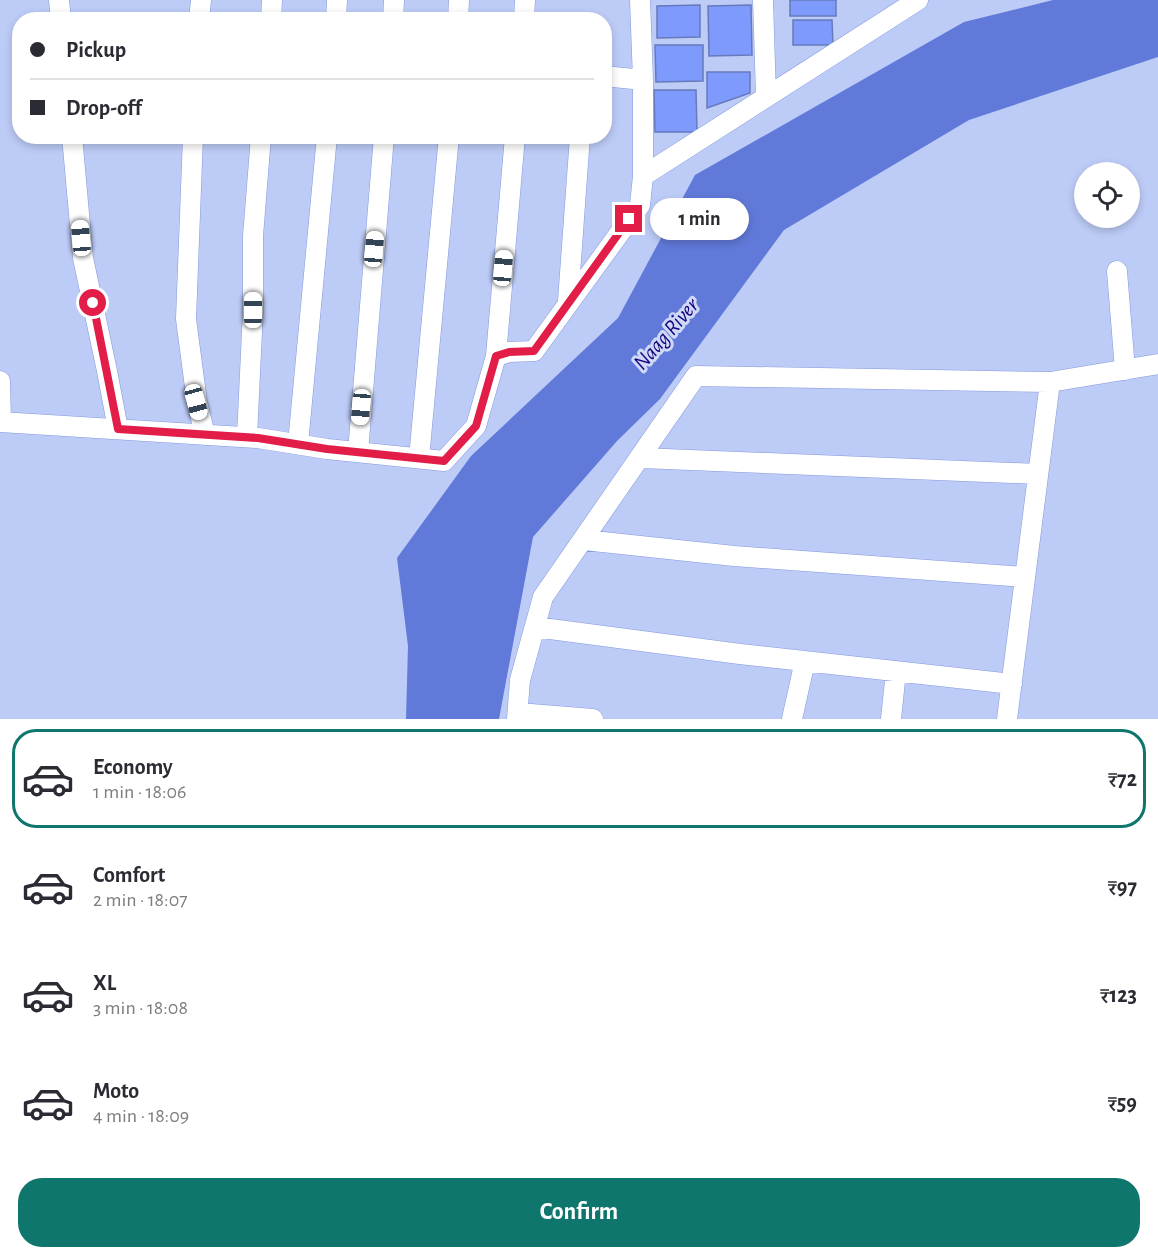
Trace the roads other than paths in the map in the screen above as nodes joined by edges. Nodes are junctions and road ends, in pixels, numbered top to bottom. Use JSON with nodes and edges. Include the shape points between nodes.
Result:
{"nodes":[{"id":1,"x":640,"y":0,"type":"edge"},
{"id":2,"x":763,"y":0,"type":"edge"},
{"id":3,"x":918,"y":0,"type":"edge"},
{"id":4,"x":612,"y":77,"type":"edge"},
{"id":5,"x":642,"y":80,"type":"junction"},
{"id":6,"x":766,"y":96,"type":"junction"},
{"id":7,"x":73,"y":144,"type":"edge"},
{"id":8,"x":193,"y":144,"type":"edge"},
{"id":9,"x":260,"y":144,"type":"edge"},
{"id":10,"x":326,"y":144,"type":"edge"},
{"id":11,"x":383,"y":144,"type":"edge"},
{"id":12,"x":448,"y":144,"type":"edge"},
{"id":13,"x":514,"y":144,"type":"edge"},
{"id":14,"x":579,"y":144,"type":"edge"},
{"id":15,"x":643,"y":176,"type":"junction"},
{"id":16,"x":1117,"y":271,"type":"dead end"},
{"id":17,"x":568,"y":302,"type":"junction"},
{"id":18,"x":496,"y":356,"type":"junction"},
{"id":19,"x":1158,"y":364,"type":"edge"},
{"id":20,"x":1125,"y":369,"type":"junction"},
{"id":21,"x":0,"y":381,"type":"edge"},
{"id":22,"x":1050,"y":381,"type":"junction"},
{"id":23,"x":1,"y":422,"type":"edge"},
{"id":24,"x":118,"y":429,"type":"junction"},
{"id":25,"x":205,"y":435,"type":"junction"},
{"id":26,"x":247,"y":437,"type":"junction"},
{"id":27,"x":298,"y":444,"type":"junction"},
{"id":28,"x":358,"y":452,"type":"junction"},
{"id":29,"x":419,"y":458,"type":"junction"},
{"id":30,"x":640,"y":458,"type":"junction"},
{"id":31,"x":1038,"y":474,"type":"junction"},
{"id":32,"x":584,"y":540,"type":"junction"},
{"id":33,"x":1025,"y":577,"type":"junction"},
{"id":34,"x":535,"y":627,"type":"junction"},
{"id":35,"x":805,"y":661,"type":"junction"},
{"id":36,"x":896,"y":671,"type":"junction"},
{"id":37,"x":1012,"y":684,"type":"junction"},
{"id":38,"x":518,"y":716,"type":"edge"},
{"id":39,"x":593,"y":719,"type":"edge"},
{"id":40,"x":792,"y":719,"type":"edge"},
{"id":41,"x":891,"y":719,"type":"edge"},
{"id":42,"x":1007,"y":719,"type":"edge"}],
"edges":[{"from":1,"to":5,"type":"street"},
{"from":2,"to":6,"type":"street"},
{"from":3,"to":6,"type":"street"},
{"from":4,"to":5,"type":"street"},
{"from":5,"to":15,"type":"street"},
{"from":6,"to":15,"type":"street"},
{"from":7,"to":24,"type":"street","via":[[83,258]]},
{"from":8,"to":25,"type":"street","via":[[186,319],[196,402]]},
{"from":9,"to":26,"type":"street","via":[[253,236]]},
{"from":10,"to":27,"type":"street"},
{"from":11,"to":28,"type":"street"},
{"from":12,"to":29,"type":"street"},
{"from":13,"to":18,"type":"street"},
{"from":14,"to":17,"type":"street"},
{"from":15,"to":17,"type":"street","via":[[640,205]]},
{"from":16,"to":20,"type":"street"},
{"from":17,"to":18,"type":"street","via":[[534,351]]},
{"from":18,"to":29,"type":"street","via":[[476,426],[444,461]]},
{"from":19,"to":20,"type":"street"},
{"from":20,"to":22,"type":"street"},
{"from":21,"to":23,"type":"street"},
{"from":22,"to":30,"type":"street","via":[[696,376]]},
{"from":22,"to":31,"type":"street"},
{"from":23,"to":24,"type":"street"},
{"from":24,"to":25,"type":"street"},
{"from":25,"to":26,"type":"street"},
{"from":26,"to":27,"type":"street"},
{"from":27,"to":28,"type":"street"},
{"from":28,"to":29,"type":"street"},
{"from":30,"to":31,"type":"street"},
{"from":30,"to":32,"type":"street"},
{"from":31,"to":33,"type":"street"},
{"from":32,"to":33,"type":"street","via":[[734,556]]},
{"from":32,"to":34,"type":"street","via":[[543,597]]},
{"from":33,"to":37,"type":"street"},
{"from":34,"to":35,"type":"street"},
{"from":34,"to":38,"type":"street","via":[[520,680]]},
{"from":35,"to":36,"type":"street"},
{"from":35,"to":40,"type":"street"},
{"from":36,"to":37,"type":"street"},
{"from":36,"to":41,"type":"street"},
{"from":37,"to":42,"type":"street"},
{"from":38,"to":39,"type":"street"}]}
